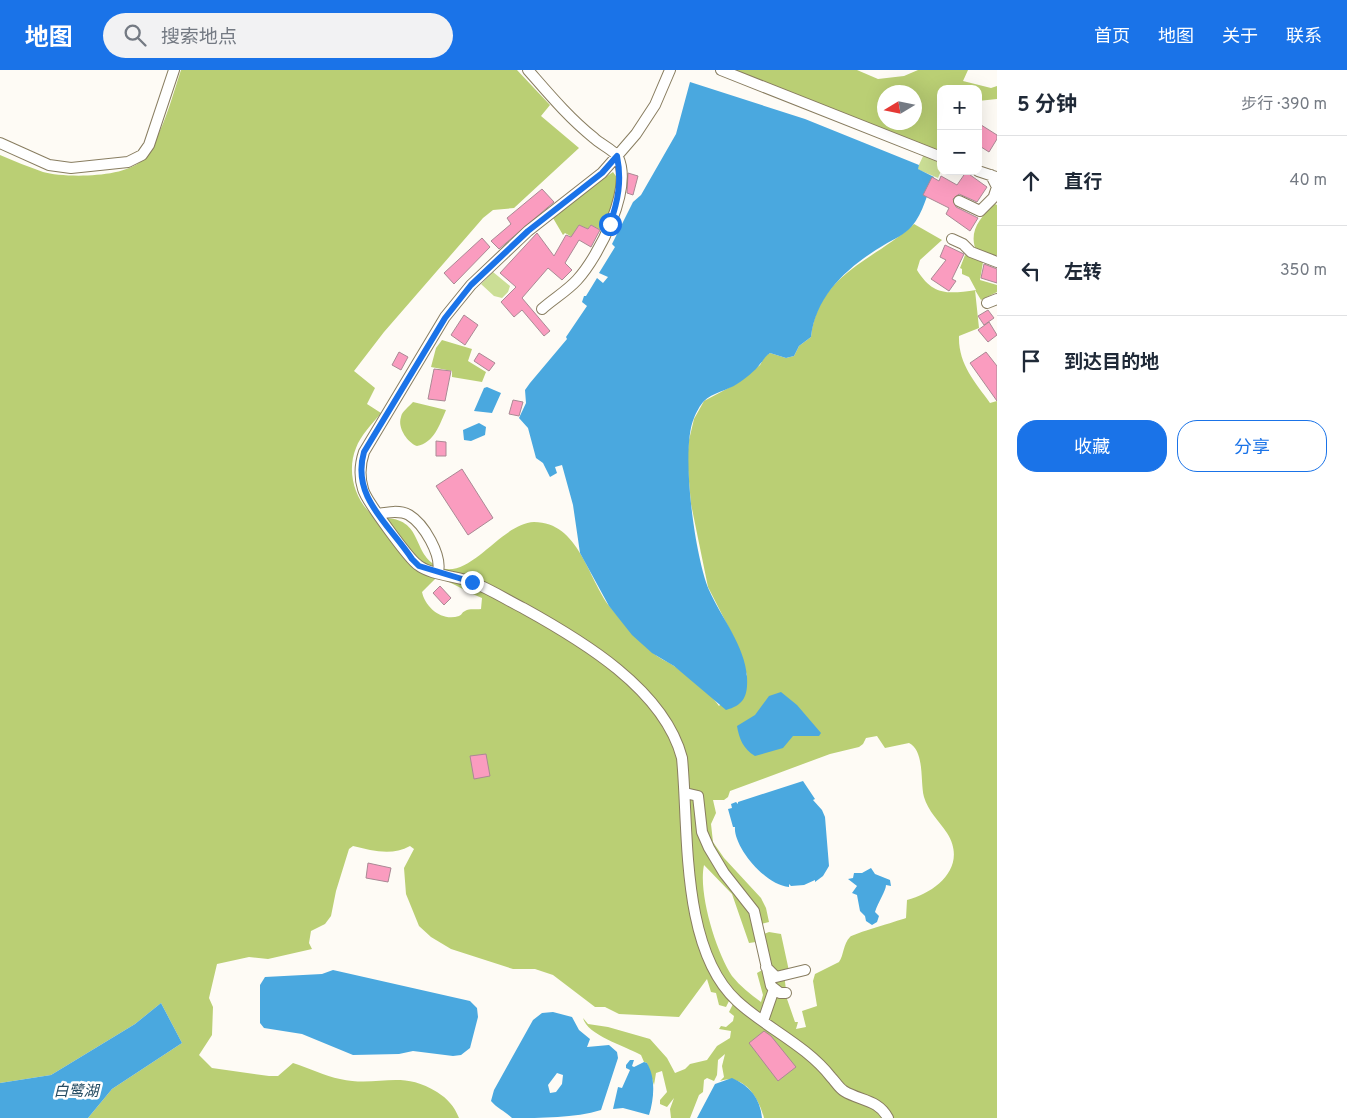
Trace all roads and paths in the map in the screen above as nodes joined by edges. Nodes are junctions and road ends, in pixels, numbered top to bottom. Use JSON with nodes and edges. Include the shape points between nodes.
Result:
{"nodes":[{"id":1,"x":174,"y":70,"type":"edge"},
{"id":2,"x":528,"y":70,"type":"edge"},
{"id":3,"x":670,"y":70,"type":"edge"},
{"id":4,"x":720,"y":70,"type":"edge"},
{"id":5,"x":0,"y":143,"type":"edge"},
{"id":6,"x":937,"y":155,"type":"edge"},
{"id":7,"x":617,"y":156,"type":"junction"},
{"id":8,"x":982,"y":172,"type":"edge"},
{"id":9,"x":994,"y":176,"type":"edge"},
{"id":10,"x":996,"y":195,"type":"edge"},
{"id":11,"x":959,"y":201,"type":"dead end"},
{"id":12,"x":952,"y":239,"type":"dead end"},
{"id":13,"x":997,"y":262,"type":"edge"},
{"id":14,"x":542,"y":309,"type":"dead end"},
{"id":15,"x":378,"y":514,"type":"junction"},
{"id":16,"x":438,"y":572,"type":"junction"},
{"id":17,"x":685,"y":793,"type":"junction"},
{"id":18,"x":765,"y":966,"type":"junction"},
{"id":19,"x":805,"y":970,"type":"dead end"},
{"id":20,"x":774,"y":989,"type":"junction"},
{"id":21,"x":786,"y":993,"type":"dead end"},
{"id":22,"x":763,"y":1021,"type":"junction"},
{"id":23,"x":888,"y":1118,"type":"edge"}],
"edges":[{"from":1,"to":5,"type":"street","via":[[149,145],[142,154],[128,162],[71,168],[49,165]]},
{"from":2,"to":7,"type":"street","via":[[569,117]]},
{"from":3,"to":7,"type":"street","via":[[655,105]]},
{"from":4,"to":6,"type":"street"},
{"from":7,"to":14,"type":"street","via":[[621,173],[619,198],[610,224],[577,280]]},
{"from":7,"to":15,"type":"street","via":[[602,173],[507,250],[471,285],[445,318],[364,452],[360,470],[363,489]]},
{"from":8,"to":9,"type":"street"},
{"from":9,"to":10,"type":"street"},
{"from":10,"to":11,"type":"street","via":[[980,211]]},
{"from":12,"to":13,"type":"street","via":[[971,252]]},
{"from":15,"to":16,"type":"street","via":[[419,566]]},
{"from":15,"to":16,"type":"street","via":[[396,512],[410,516],[436,549]]},
{"from":16,"to":17,"type":"street","via":[[472,582],[565,632],[618,671],[662,716],[678,743]]},
{"from":17,"to":18,"type":"street","via":[[698,796],[702,832],[709,848],[724,873],[751,904]]},
{"from":17,"to":22,"type":"street","via":[[695,918],[706,954],[719,979],[736,1000]]},
{"from":18,"to":19,"type":"street","via":[[776,977]]},
{"from":18,"to":20,"type":"street"},
{"from":20,"to":21,"type":"street"},
{"from":20,"to":22,"type":"street"},
{"from":22,"to":23,"type":"street","via":[[824,1067],[844,1091],[878,1104]]}]}
